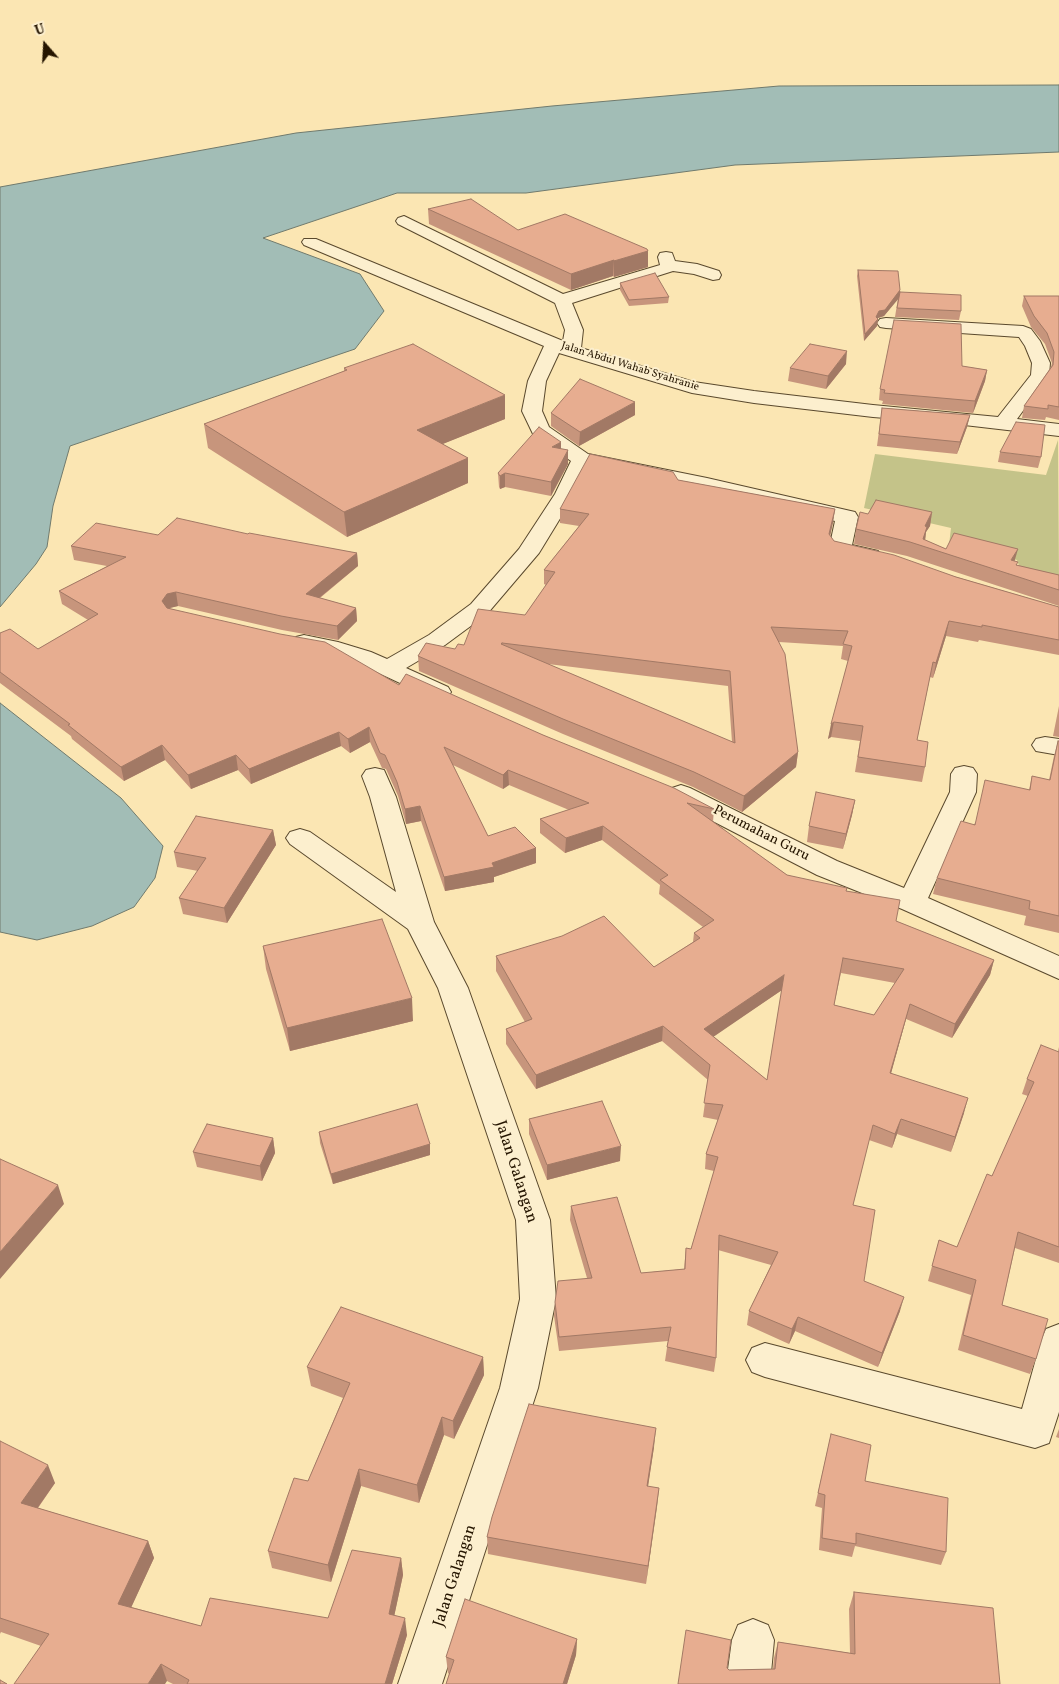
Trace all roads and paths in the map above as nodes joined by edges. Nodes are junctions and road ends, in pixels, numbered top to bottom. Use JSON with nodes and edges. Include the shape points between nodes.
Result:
{"nodes":[{"id":1,"x":404,"y":221,"type":"dead end"},
{"id":2,"x":310,"y":242,"type":"dead end"},
{"id":3,"x":713,"y":275,"type":"dead end"},
{"id":4,"x":562,"y":300,"type":"junction"},
{"id":5,"x":886,"y":323,"type":"dead end"},
{"id":6,"x":563,"y":347,"type":"junction"},
{"id":7,"x":1004,"y":423,"type":"junction"},
{"id":8,"x":1059,"y":430,"type":"edge"},
{"id":9,"x":582,"y":459,"type":"junction"},
{"id":10,"x":891,"y":561,"type":"edge"},
{"id":11,"x":282,"y":639,"type":"edge"},
{"id":12,"x":387,"y":669,"type":"junction"},
{"id":13,"x":457,"y":700,"type":"edge"},
{"id":14,"x":964,"y":774,"type":"dead end"},
{"id":15,"x":374,"y":776,"type":"dead end"},
{"id":16,"x":657,"y":785,"type":"edge"},
{"id":17,"x":300,"y":838,"type":"dead end"},
{"id":18,"x":912,"y":902,"type":"junction"},
{"id":19,"x":419,"y":922,"type":"junction"},
{"id":20,"x":1059,"y":968,"type":"edge"},
{"id":21,"x":1059,"y":1341,"type":"edge"},
{"id":22,"x":765,"y":1360,"type":"dead end"},
{"id":23,"x":753,"y":1640,"type":"dead end"},
{"id":24,"x":420,"y":1684,"type":"edge"},
{"id":25,"x":748,"y":1684,"type":"edge"}],
"edges":[{"from":1,"to":4,"type":"street"},
{"from":2,"to":6,"type":"street","name":"Jalan Abdul Wahab Syahranie"},
{"from":3,"to":4,"type":"street","via":[[667,261],[666,268]]},
{"from":4,"to":6,"type":"street","via":[[574,330]]},
{"from":5,"to":7,"type":"street","via":[[1025,333],[1041,363],[1040,376]]},
{"from":6,"to":7,"type":"street","name":"Jalan Abdul Wahab Syahranie","via":[[692,387],[873,412]]},
{"from":6,"to":9,"type":"street","via":[[536,381],[532,411],[540,430]]},
{"from":7,"to":8,"type":"street","name":"Jalan Abdul Wahab Syahranie"},
{"from":9,"to":10,"type":"street","via":[[847,517],[840,549]]},
{"from":9,"to":12,"type":"street","via":[[565,494],[528,553],[479,609],[437,640]]},
{"from":11,"to":12,"type":"street","via":[[330,647]]},
{"from":12,"to":13,"type":"street"},
{"from":14,"to":18,"type":"street","via":[[962,792]]},
{"from":15,"to":19,"type":"street"},
{"from":16,"to":18,"type":"street","name":"Perumahan Guru","via":[[828,868]]},
{"from":17,"to":19,"type":"street","name":"Jalan Galangan"},
{"from":18,"to":20,"type":"street","name":"Perumahan Guru"},
{"from":19,"to":24,"type":"street","name":"Jalan Galangan","via":[[453,988],[533,1220],[538,1298],[519,1388]]},
{"from":21,"to":22,"type":"street","via":[[1036,1430]]},
{"from":23,"to":25,"type":"street"}]}
